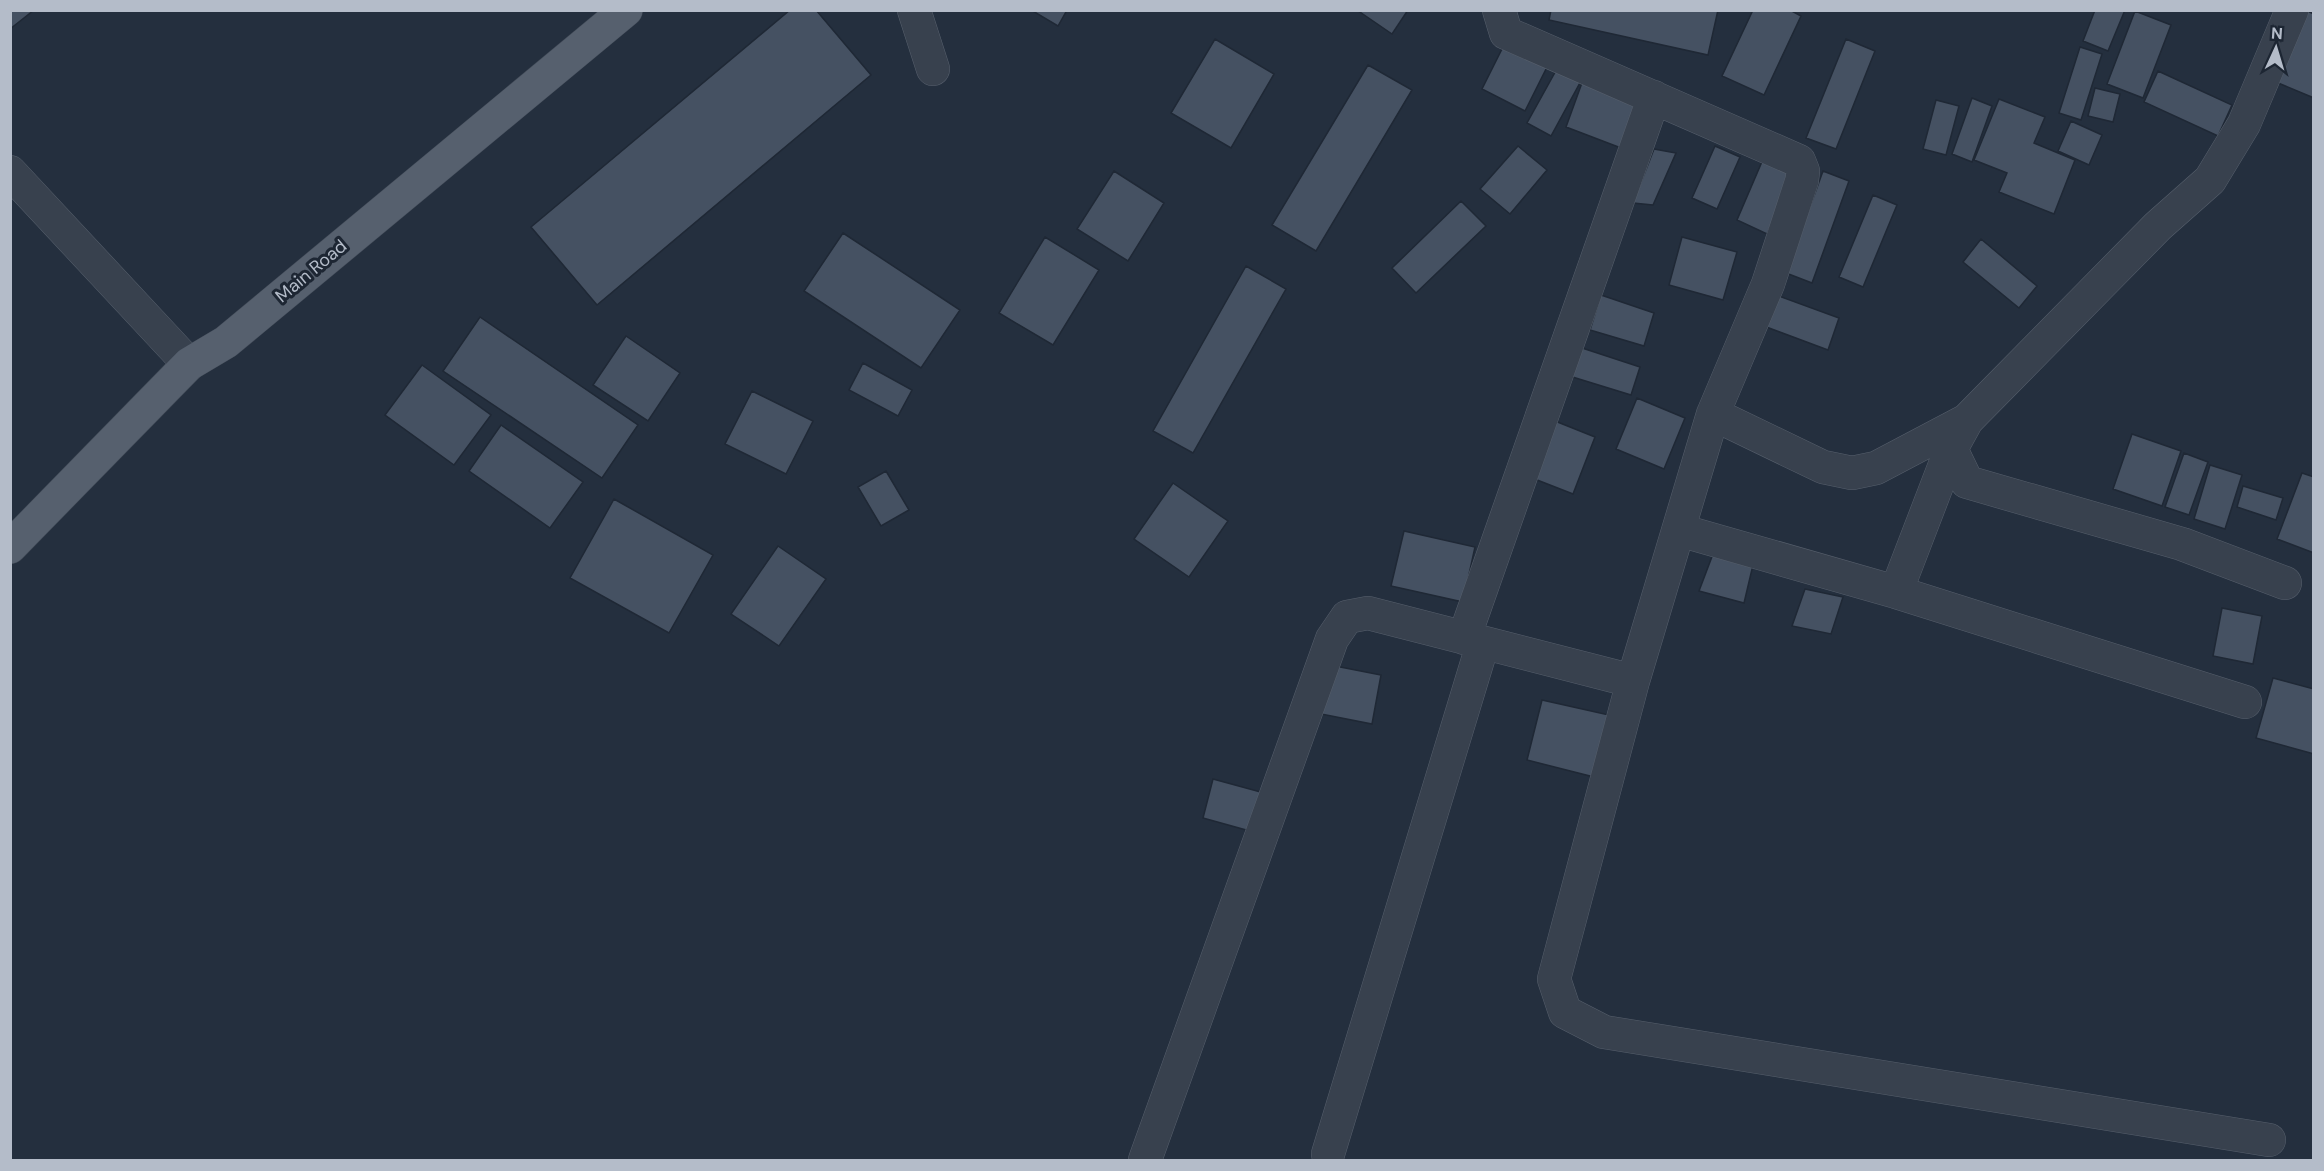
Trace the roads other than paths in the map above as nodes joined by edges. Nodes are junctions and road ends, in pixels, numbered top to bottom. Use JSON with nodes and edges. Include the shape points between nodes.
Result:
{"nodes":[{"id":1,"x":626,"y":10,"type":"edge"},
{"id":2,"x":914,"y":10,"type":"edge"},
{"id":3,"x":1499,"y":10,"type":"edge"},
{"id":4,"x":2292,"y":10,"type":"edge"},
{"id":5,"x":933,"y":69,"type":"dead end"},
{"id":6,"x":1654,"y":97,"type":"junction"},
{"id":7,"x":10,"y":172,"type":"edge"},
{"id":8,"x":189,"y":364,"type":"junction"},
{"id":9,"x":1713,"y":414,"type":"junction"},
{"id":10,"x":1967,"y":420,"type":"junction"},
{"id":11,"x":1951,"y":449,"type":"junction"},
{"id":12,"x":1678,"y":530,"type":"junction"},
{"id":13,"x":10,"y":547,"type":"edge"},
{"id":14,"x":2285,"y":583,"type":"dead end"},
{"id":15,"x":1896,"y":592,"type":"junction"},
{"id":16,"x":1473,"y":640,"type":"junction"},
{"id":17,"x":1633,"y":681,"type":"junction"},
{"id":18,"x":2245,"y":702,"type":"dead end"},
{"id":19,"x":2269,"y":1140,"type":"dead end"},
{"id":20,"x":1328,"y":1154,"type":"dead end"},
{"id":21,"x":1145,"y":1161,"type":"edge"}],
"edges":[{"from":1,"to":8,"type":"main road","name":"Main Road","via":[[226,342]]},
{"from":2,"to":5,"type":"street"},
{"from":3,"to":6,"type":"street","via":[[1506,33]]},
{"from":4,"to":10,"type":"street","via":[[2244,124],[2210,180],[2158,226]]},
{"from":6,"to":9,"type":"street","via":[[1799,161],[1803,171],[1768,284]]},
{"from":6,"to":16,"type":"street"},
{"from":7,"to":8,"type":"street"},
{"from":8,"to":13,"type":"main road","name":"Main Road"},
{"from":9,"to":10,"type":"street","via":[[1823,467],[1852,473],[1876,468]]},
{"from":9,"to":12,"type":"street"},
{"from":10,"to":11,"type":"street"},
{"from":11,"to":14,"type":"street","via":[[1967,482],[2182,544]]},
{"from":11,"to":15,"type":"street"},
{"from":12,"to":15,"type":"street"},
{"from":12,"to":17,"type":"street"},
{"from":15,"to":18,"type":"street"},
{"from":16,"to":17,"type":"street"},
{"from":16,"to":20,"type":"street"},
{"from":16,"to":21,"type":"street","via":[[1368,613],[1347,617],[1332,639]]},
{"from":17,"to":19,"type":"street","via":[[1554,979],[1565,1012],[1604,1032]]}]}
